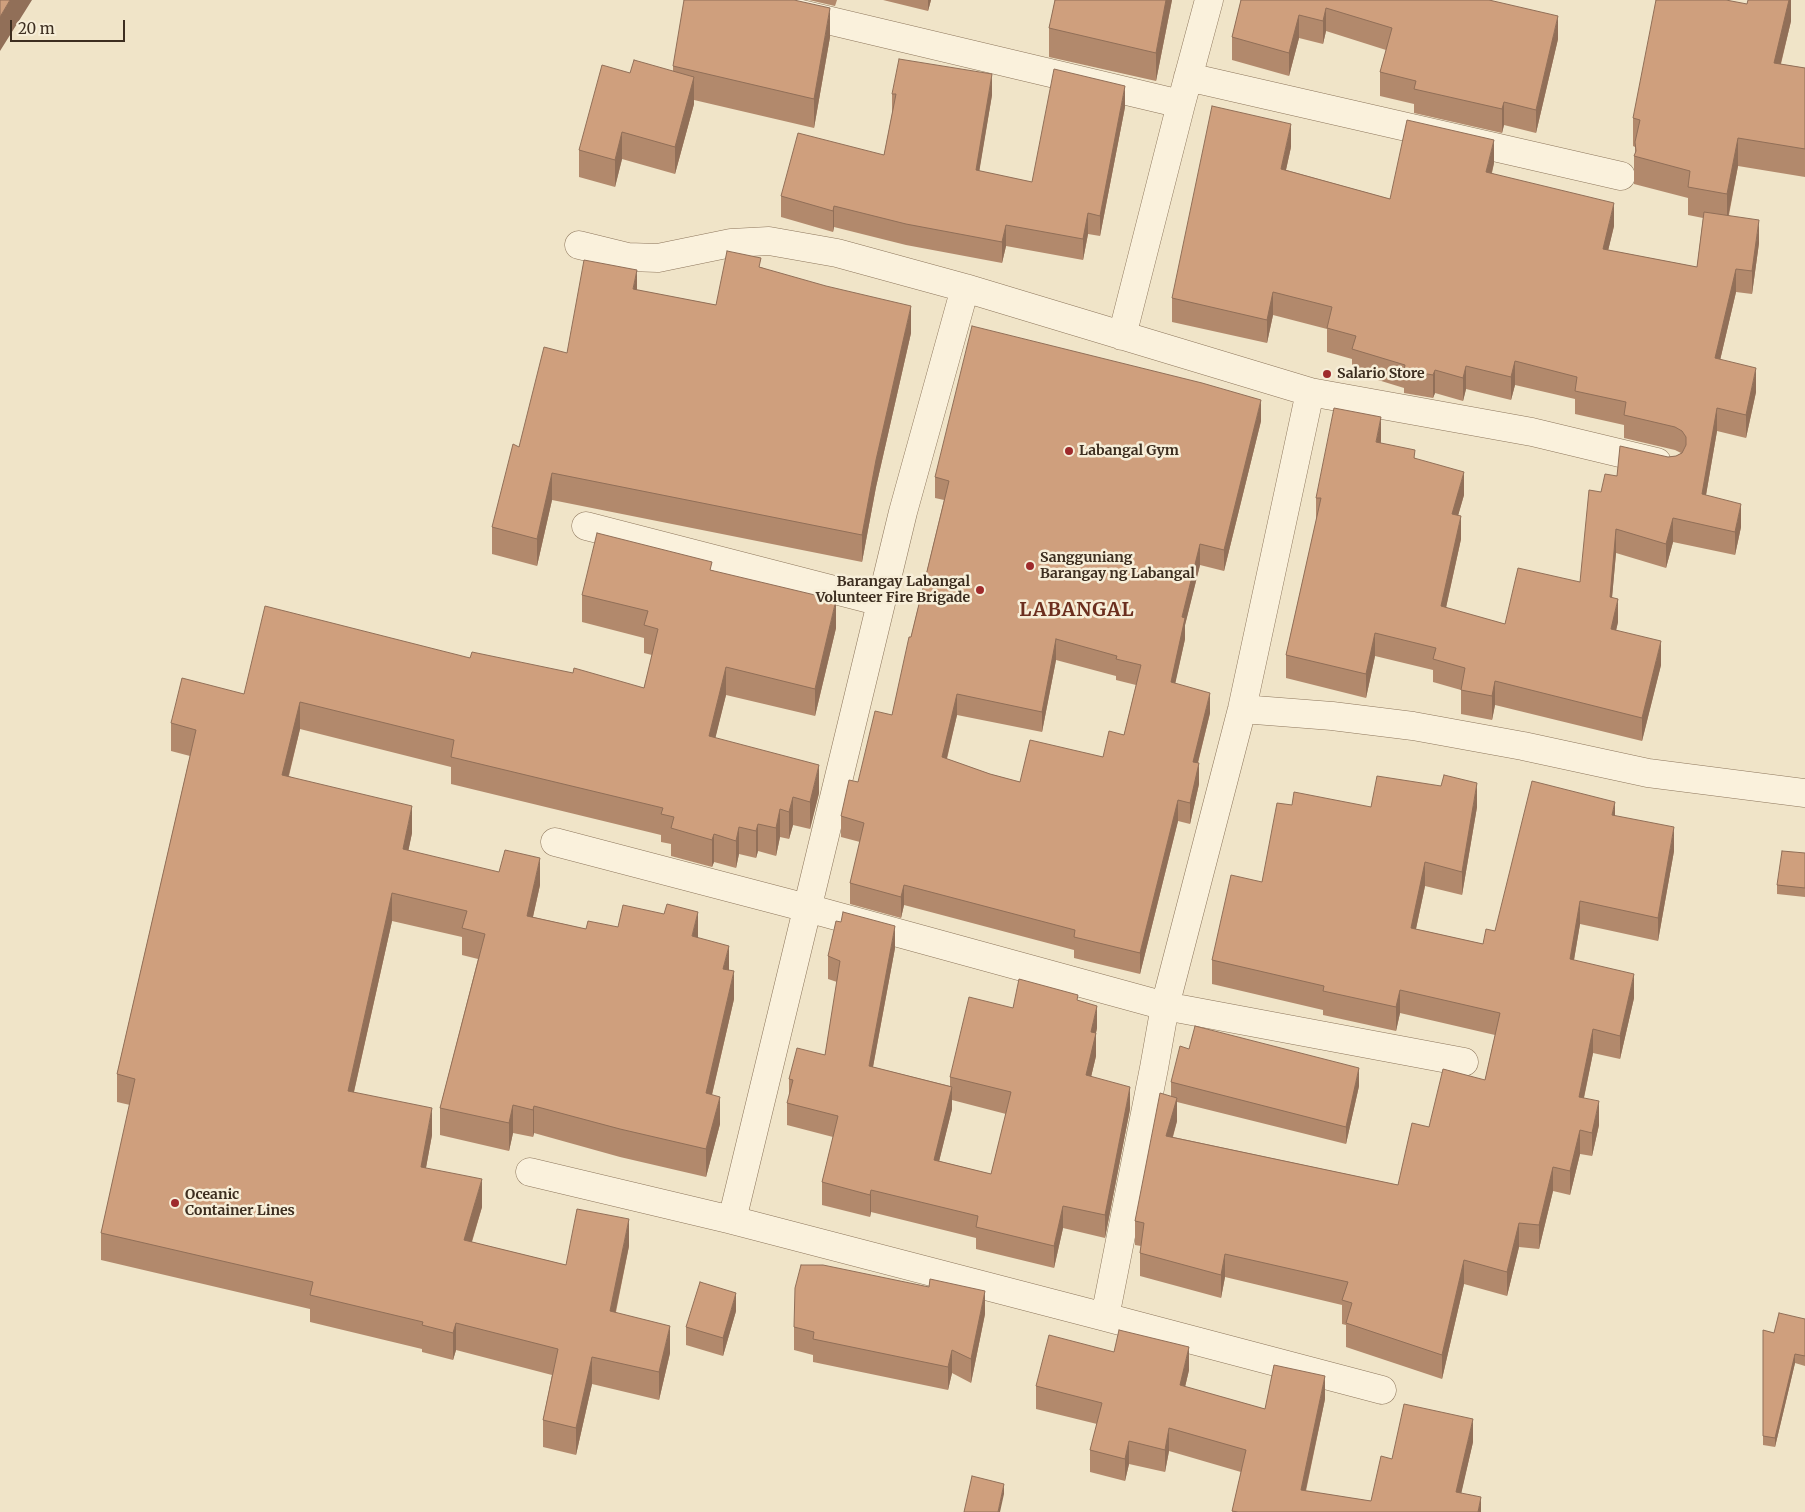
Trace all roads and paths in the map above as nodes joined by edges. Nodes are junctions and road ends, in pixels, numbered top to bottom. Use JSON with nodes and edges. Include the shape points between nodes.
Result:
{"nodes":[{"id":1,"x":1209,"y":0,"type":"edge"},
{"id":2,"x":783,"y":10,"type":"edge"},
{"id":3,"x":1188,"y":77,"type":"junction"},
{"id":4,"x":1181,"y":104,"type":"junction"},
{"id":5,"x":1620,"y":176,"type":"dead end"},
{"id":6,"x":579,"y":245,"type":"dead end"},
{"id":7,"x":965,"y":288,"type":"junction"},
{"id":8,"x":1122,"y":336,"type":"junction"},
{"id":9,"x":1310,"y":392,"type":"junction"},
{"id":10,"x":1671,"y":465,"type":"edge"},
{"id":11,"x":586,"y":526,"type":"dead end"},
{"id":12,"x":881,"y":602,"type":"junction"},
{"id":13,"x":1242,"y":709,"type":"junction"},
{"id":14,"x":1805,"y":793,"type":"edge"},
{"id":15,"x":555,"y":842,"type":"dead end"},
{"id":16,"x":807,"y":908,"type":"junction"},
{"id":17,"x":1165,"y":1006,"type":"junction"},
{"id":18,"x":1464,"y":1062,"type":"dead end"},
{"id":19,"x":530,"y":1172,"type":"dead end"},
{"id":20,"x":732,"y":1220,"type":"junction"},
{"id":21,"x":1105,"y":1316,"type":"junction"},
{"id":22,"x":1382,"y":1390,"type":"dead end"}],
"edges":[{"from":1,"to":3,"type":"street"},
{"from":2,"to":4,"type":"street"},
{"from":3,"to":4,"type":"street"},
{"from":3,"to":5,"type":"street"},
{"from":4,"to":8,"type":"street"},
{"from":6,"to":7,"type":"street","via":[[628,257],[658,258],[731,244],[769,241],[837,254]]},
{"from":7,"to":8,"type":"street"},
{"from":7,"to":12,"type":"street"},
{"from":8,"to":9,"type":"street"},
{"from":9,"to":10,"type":"street","via":[[1532,432]]},
{"from":9,"to":13,"type":"street"},
{"from":11,"to":12,"type":"street"},
{"from":12,"to":16,"type":"street"},
{"from":13,"to":14,"type":"street","via":[[1412,726],[1648,773]]},
{"from":13,"to":17,"type":"street"},
{"from":15,"to":16,"type":"street"},
{"from":16,"to":17,"type":"street"},
{"from":16,"to":20,"type":"street"},
{"from":17,"to":18,"type":"street"},
{"from":17,"to":21,"type":"street"},
{"from":19,"to":20,"type":"street"},
{"from":20,"to":21,"type":"street"},
{"from":21,"to":22,"type":"street"}]}
